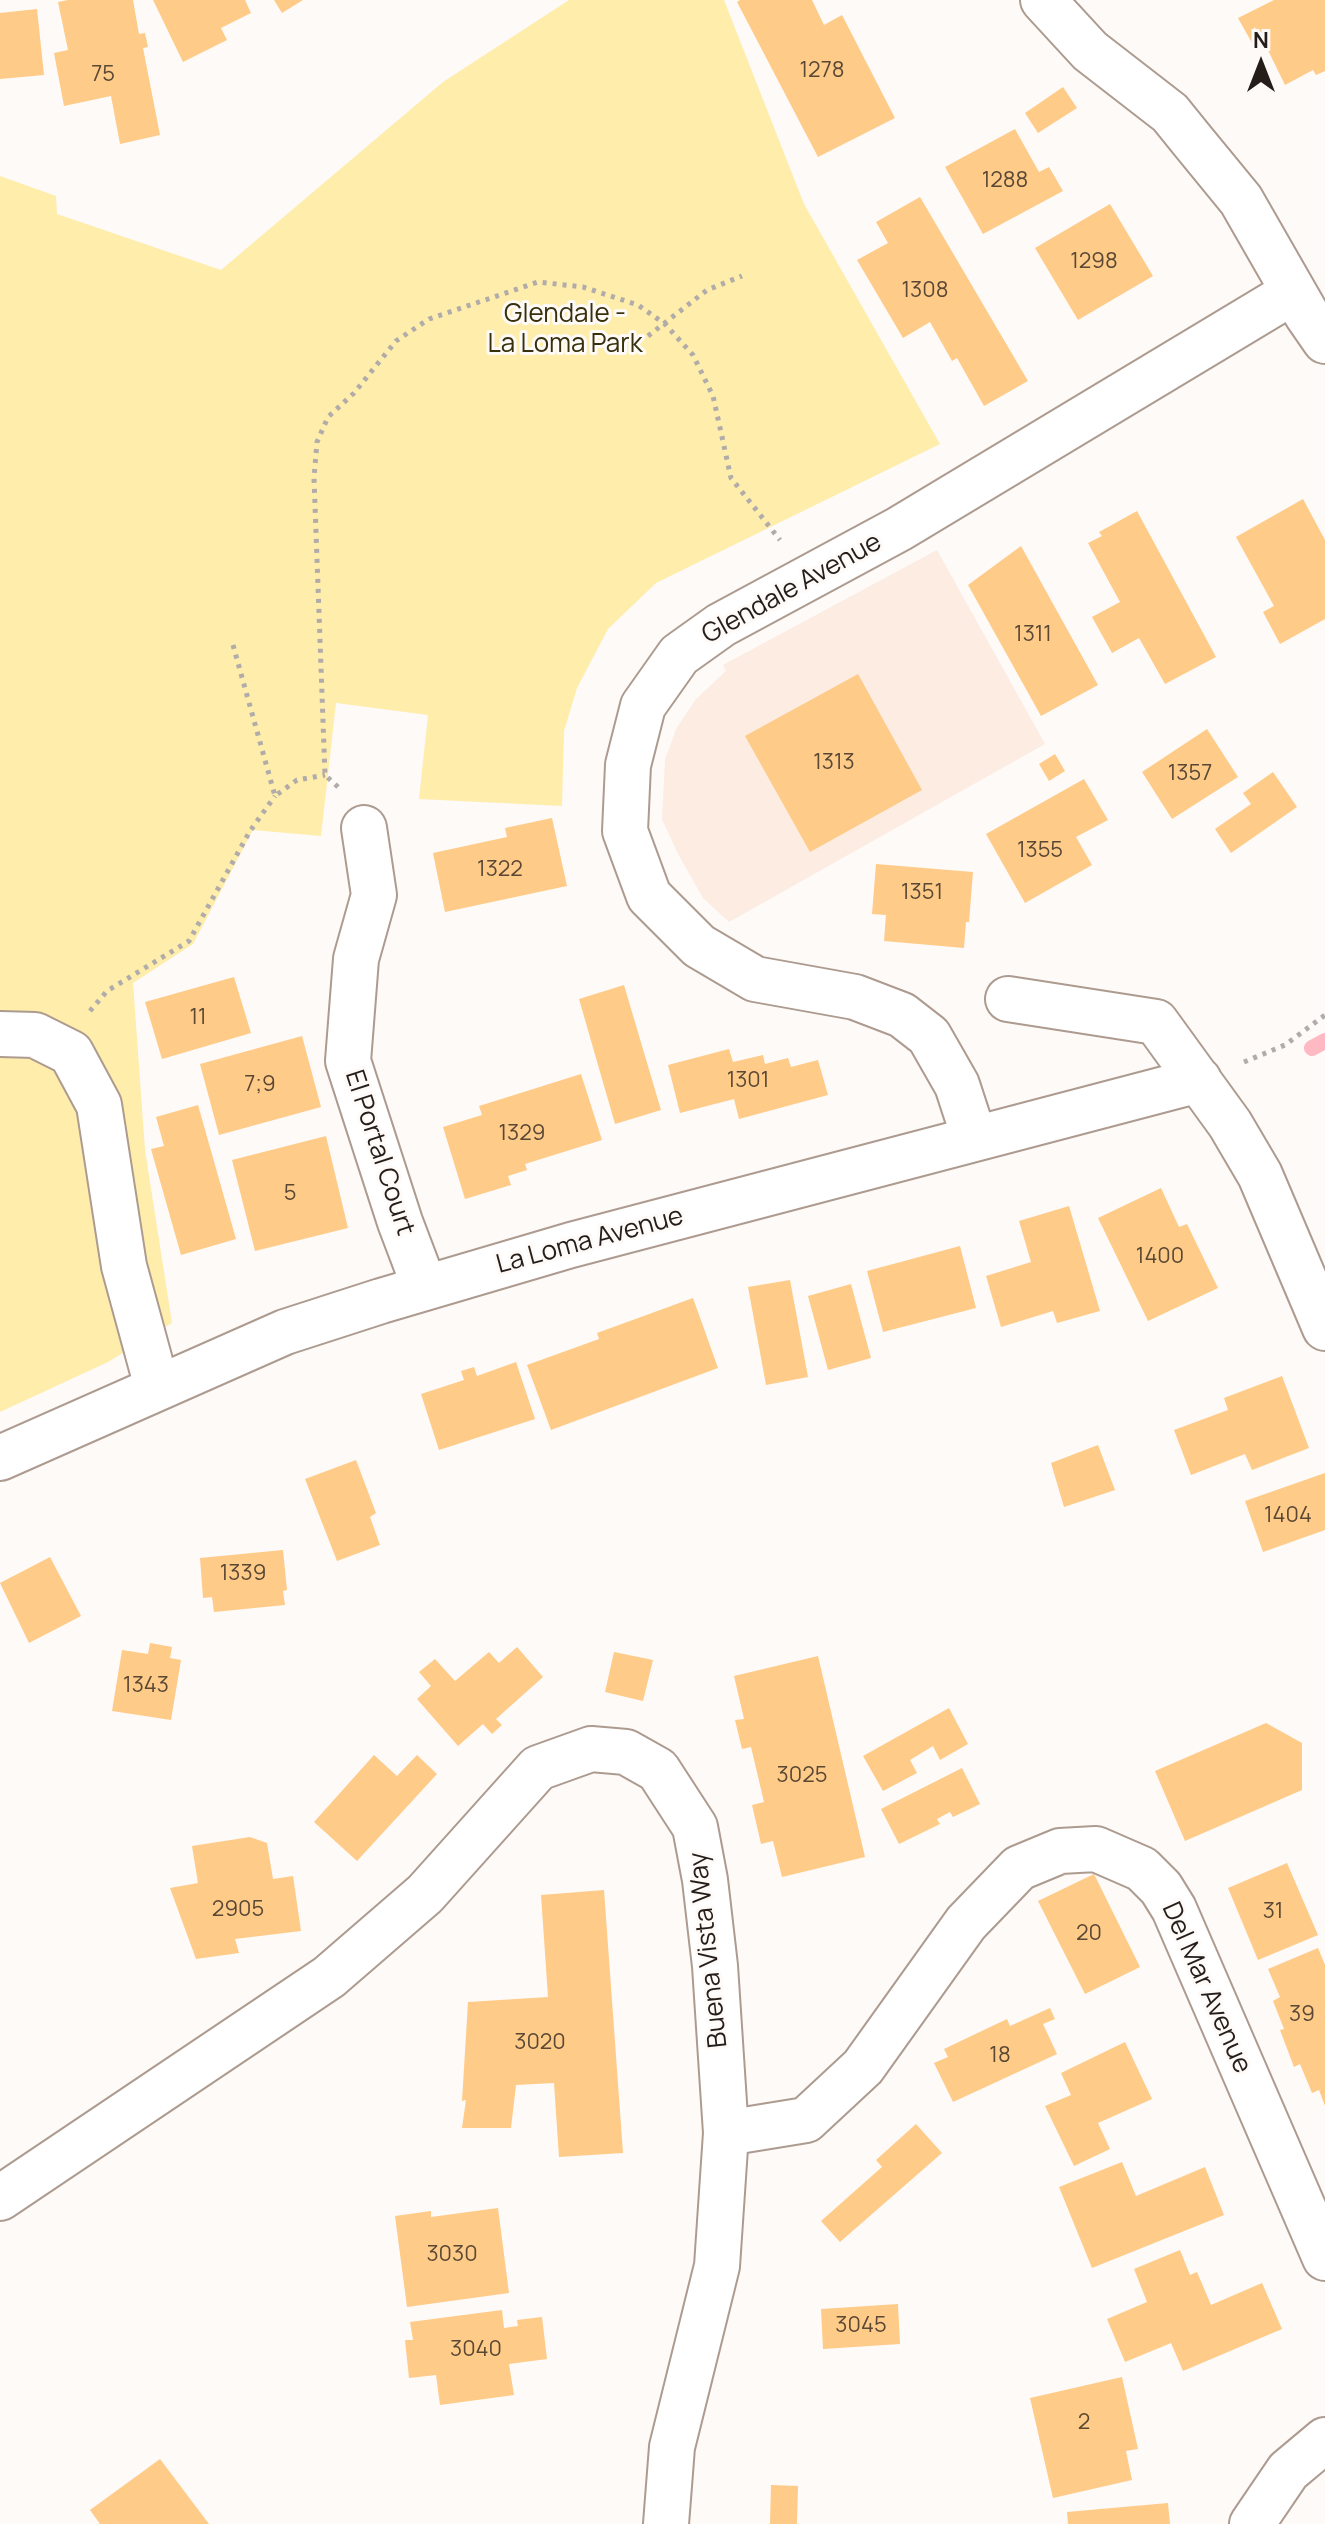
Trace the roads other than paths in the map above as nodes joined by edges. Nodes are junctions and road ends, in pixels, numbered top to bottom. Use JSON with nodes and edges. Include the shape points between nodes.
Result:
{"nodes":[{"id":1,"x":1043,"y":0,"type":"edge"},
{"id":2,"x":1293,"y":292,"type":"junction"},
{"id":3,"x":1325,"y":341,"type":"edge"},
{"id":4,"x":364,"y":828,"type":"dead end"},
{"id":5,"x":1008,"y":999,"type":"dead end"},
{"id":6,"x":0,"y":1034,"type":"edge"},
{"id":7,"x":1199,"y":1080,"type":"junction"},
{"id":8,"x":974,"y":1137,"type":"junction"},
{"id":9,"x":425,"y":1288,"type":"junction"},
{"id":10,"x":1325,"y":1328,"type":"edge"},
{"id":11,"x":157,"y":1387,"type":"junction"},
{"id":12,"x":0,"y":1458,"type":"edge"},
{"id":13,"x":726,"y":2133,"type":"junction"},
{"id":14,"x":0,"y":2198,"type":"edge"},
{"id":15,"x":1325,"y":2258,"type":"edge"},
{"id":16,"x":1325,"y":2440,"type":"edge"},
{"id":17,"x":666,"y":2524,"type":"edge"},
{"id":18,"x":1252,"y":2524,"type":"edge"}],
"edges":[{"from":1,"to":2,"type":"street","via":[[1090,51],[1170,113],[1241,200]]},
{"from":2,"to":3,"type":"street"},
{"from":2,"to":8,"type":"street","name":"Glendale Avenue","via":[[899,529],[721,625],[679,655],[643,706],[628,765],[625,831],[649,896],[699,946],[755,979],[855,997],[902,1015],[929,1036],[957,1085]]},
{"from":4,"to":9,"type":"street","name":"El Portal Court","via":[[374,895],[356,959],[348,1061]]},
{"from":5,"to":7,"type":"street","via":[[1156,1022]]},
{"from":6,"to":11,"type":"street","via":[[35,1035],[71,1053],[99,1105],[124,1266]]},
{"from":7,"to":8,"type":"street","name":"La Loma Avenue"},
{"from":7,"to":10,"type":"street","via":[[1260,1175]]},
{"from":8,"to":9,"type":"street","name":"La Loma Avenue"},
{"from":9,"to":11,"type":"street","name":"La Loma Avenue","via":[[285,1332]]},
{"from":11,"to":12,"type":"street","name":"La Loma Avenue"},
{"from":13,"to":14,"type":"street","name":"Buena Vista Way","via":[[715,1966],[695,1827],[658,1770],[626,1752],[591,1749],[538,1768],[425,1894],[329,1977]]},
{"from":13,"to":15,"type":"street","name":"Del Mar Avenue","via":[[806,2120],[863,2067],[966,1923],[1019,1868],[1060,1851],[1096,1849],[1142,1869],[1174,1909]]},
{"from":13,"to":17,"type":"street","name":"Buena Vista Way","via":[[717,2266],[672,2447]]},
{"from":16,"to":18,"type":"street","via":[[1288,2471]]}]}
